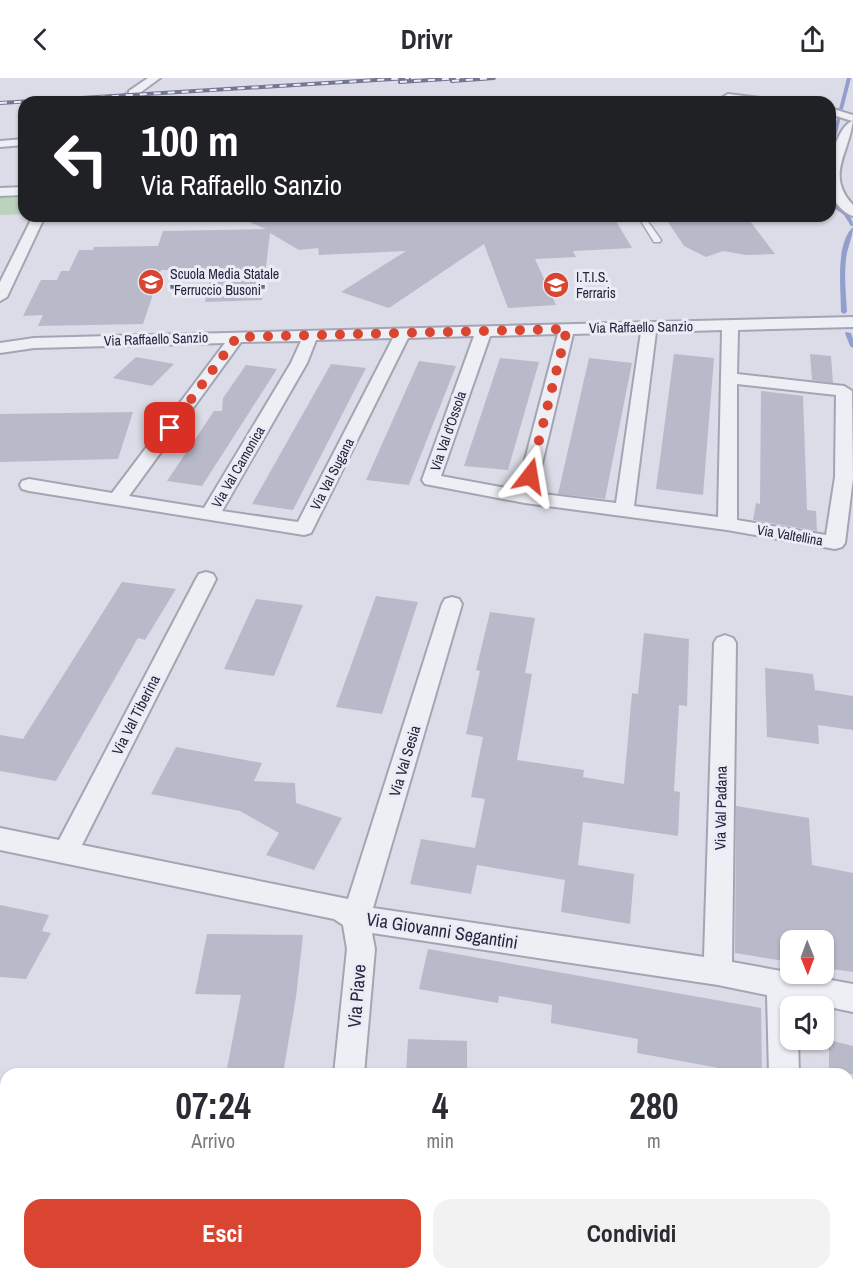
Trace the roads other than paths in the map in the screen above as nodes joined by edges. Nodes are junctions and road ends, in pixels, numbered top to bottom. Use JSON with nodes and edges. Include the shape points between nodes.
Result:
{"nodes":[{"id":1,"x":155,"y":78,"type":"edge"},
{"id":2,"x":133,"y":93,"type":"tunnel mouth"},
{"id":3,"x":836,"y":113,"type":"edge"},
{"id":4,"x":853,"y":118,"type":"edge"},
{"id":5,"x":853,"y":124,"type":"edge"},
{"id":6,"x":18,"y":142,"type":"edge"},
{"id":7,"x":0,"y":144,"type":"edge"},
{"id":8,"x":836,"y":164,"type":"edge"},
{"id":9,"x":18,"y":191,"type":"edge"},
{"id":10,"x":836,"y":191,"type":"edge"},
{"id":11,"x":0,"y":192,"type":"edge"},
{"id":12,"x":853,"y":212,"type":"edge"},
{"id":13,"x":36,"y":222,"type":"edge"},
{"id":14,"x":645,"y":222,"type":"edge"},
{"id":15,"x":657,"y":240,"type":"dead end"},
{"id":16,"x":0,"y":297,"type":"edge"},
{"id":17,"x":853,"y":322,"type":"edge"},
{"id":18,"x":730,"y":325,"type":"junction"},
{"id":19,"x":649,"y":327,"type":"junction"},
{"id":20,"x":567,"y":329,"type":"junction"},
{"id":21,"x":483,"y":331,"type":"junction"},
{"id":22,"x":403,"y":333,"type":"junction"},
{"id":23,"x":311,"y":335,"type":"junction"},
{"id":24,"x":237,"y":337,"type":"junction"},
{"id":25,"x":0,"y":338,"type":"edge"},
{"id":26,"x":34,"y":343,"type":"junction"},
{"id":27,"x":0,"y":348,"type":"edge"},
{"id":28,"x":728,"y":378,"type":"junction"},
{"id":29,"x":29,"y":485,"type":"dead end"},
{"id":30,"x":525,"y":497,"type":"junction"},
{"id":31,"x":116,"y":500,"type":"junction"},
{"id":32,"x":624,"y":511,"type":"junction"},
{"id":33,"x":210,"y":515,"type":"junction"},
{"id":34,"x":727,"y":524,"type":"junction"},
{"id":35,"x":206,"y":579,"type":"dead end"},
{"id":36,"x":452,"y":604,"type":"dead end"},
{"id":37,"x":725,"y":643,"type":"dead end"},
{"id":38,"x":0,"y":839,"type":"edge"},
{"id":39,"x":66,"y":851,"type":"junction"},
{"id":40,"x":356,"y":918,"type":"junction"},
{"id":41,"x":717,"y":972,"type":"junction"},
{"id":42,"x":780,"y":984,"type":"edge"},
{"id":43,"x":782,"y":984,"type":"joint"},
{"id":44,"x":853,"y":998,"type":"edge"},
{"id":45,"x":350,"y":1068,"type":"edge"},
{"id":46,"x":784,"y":1068,"type":"edge"}],
"edges":[{"from":1,"to":2,"type":"street"},
{"from":3,"to":4,"type":"street"},
{"from":5,"to":8,"type":"street","via":[[846,130]]},
{"from":6,"to":7,"type":"street"},
{"from":9,"to":11,"type":"street"},
{"from":10,"to":12,"type":"street"},
{"from":13,"to":16,"type":"street"},
{"from":14,"to":15,"type":"lane"},
{"from":17,"to":18,"type":"street","name":"Via Raffaello Sanzio"},
{"from":18,"to":19,"type":"street","name":"Via Raffaello Sanzio"},
{"from":18,"to":28,"type":"street"},
{"from":19,"to":20,"type":"street","name":"Via Raffaello Sanzio"},
{"from":19,"to":32,"type":"street"},
{"from":20,"to":21,"type":"street","name":"Via Raffaello Sanzio"},
{"from":20,"to":30,"type":"street"},
{"from":21,"to":22,"type":"street","name":"Via Raffaello Sanzio"},
{"from":21,"to":30,"type":"street","name":"Via Val d'Ossola","via":[[431,480]]},
{"from":22,"to":23,"type":"street","name":"Via Raffaello Sanzio"},
{"from":22,"to":33,"type":"street","name":"Via Val Sugana","via":[[304,530]]},
{"from":23,"to":24,"type":"street","name":"Via Raffaello Sanzio"},
{"from":23,"to":33,"type":"street","name":"Via Val Camonica","via":[[299,363]]},
{"from":24,"to":26,"type":"street","name":"Via Raffaello Sanzio"},
{"from":24,"to":31,"type":"street"},
{"from":25,"to":26,"type":"street","name":"Via Raffaello Sanzio"},
{"from":26,"to":27,"type":"street","name":"Via Raffaello Sanzio"},
{"from":28,"to":34,"type":"street"},
{"from":28,"to":34,"type":"street","name":"Via Valtellina","via":[[844,391],[844,477],[835,543]]},
{"from":29,"to":31,"type":"street","name":"Via Val Camonica"},
{"from":30,"to":32,"type":"street","name":"Via Valtellina"},
{"from":31,"to":33,"type":"street","name":"Via Val Camonica"},
{"from":32,"to":34,"type":"street","name":"Via Valtellina"},
{"from":35,"to":39,"type":"street","name":"Via Val Tiberina"},
{"from":36,"to":40,"type":"street","name":"Via Val Sesia"},
{"from":37,"to":41,"type":"street","name":"Via Val Padana"},
{"from":38,"to":39,"type":"street","name":"Via Giovanni Segantini"},
{"from":39,"to":40,"type":"street","name":"Via Giovanni Segantini","via":[[340,908]]},
{"from":40,"to":41,"type":"street","name":"Via Giovanni Segantini"},
{"from":40,"to":45,"type":"street","name":"Via Piave","via":[[361,949]]},
{"from":41,"to":42,"type":"street","name":"Via Giovanni Segantini"},
{"from":43,"to":44,"type":"street","name":"Via Giovanni Segantini"},
{"from":43,"to":46,"type":"street"}]}
